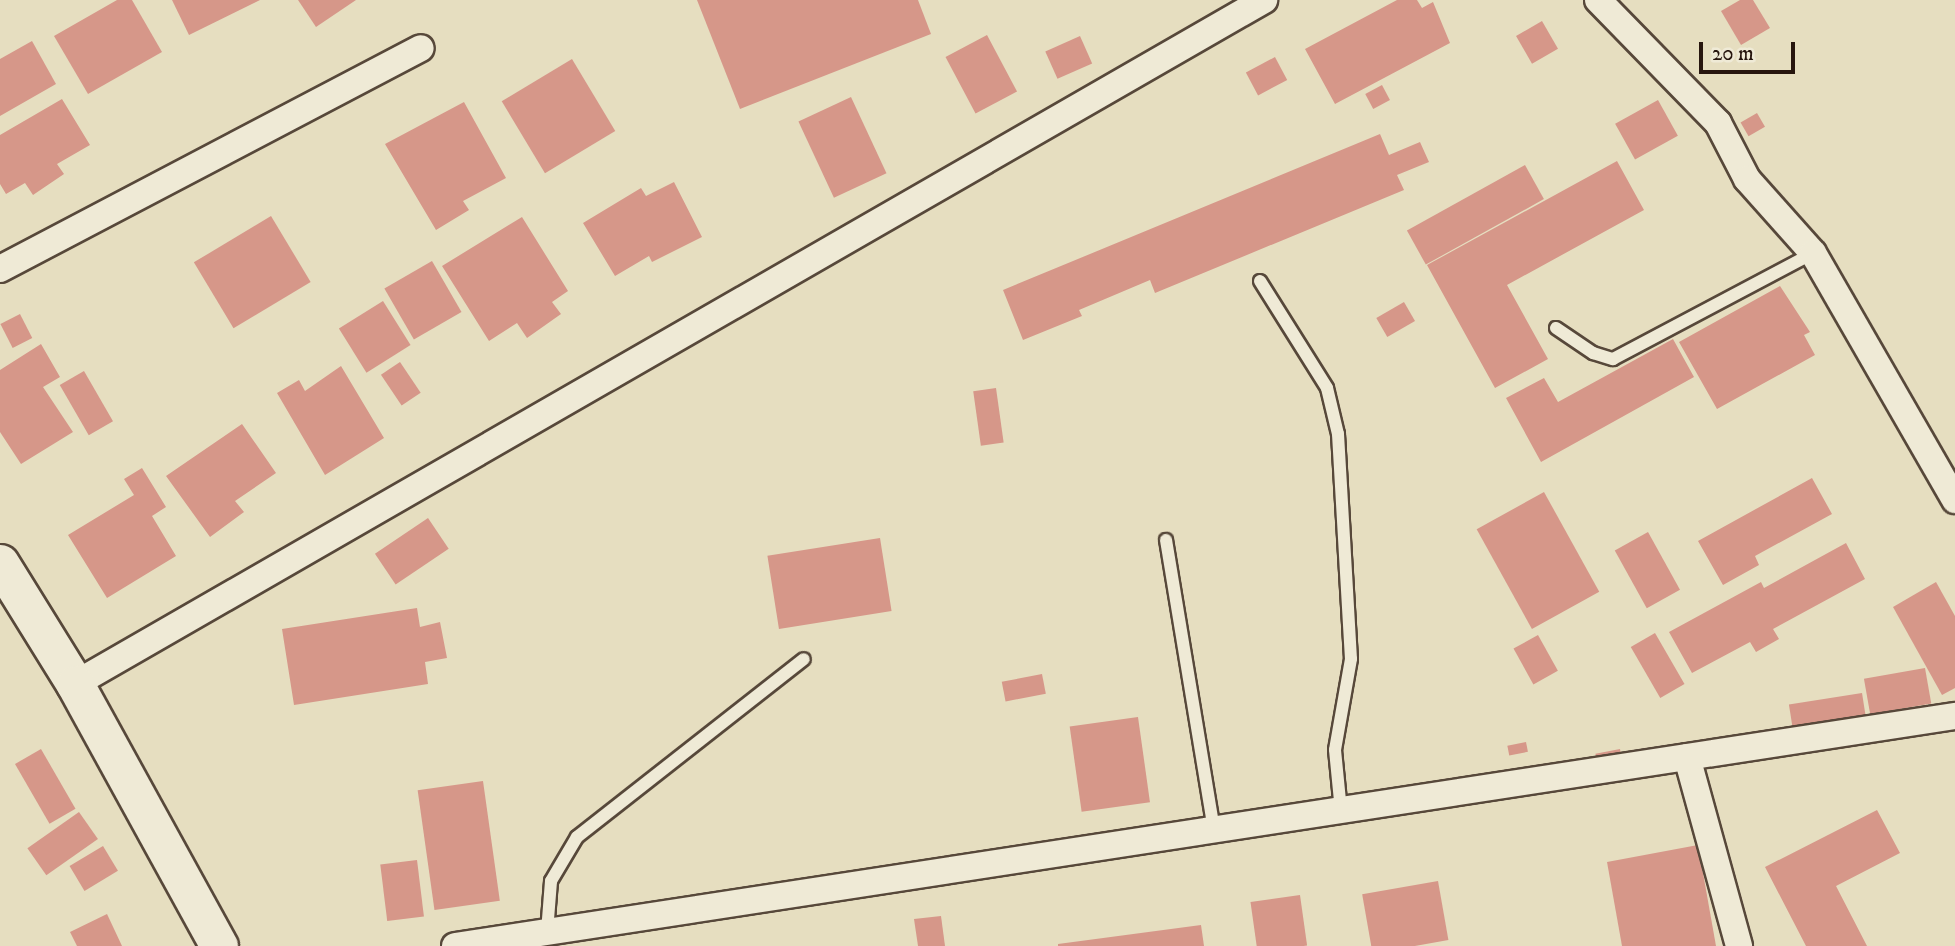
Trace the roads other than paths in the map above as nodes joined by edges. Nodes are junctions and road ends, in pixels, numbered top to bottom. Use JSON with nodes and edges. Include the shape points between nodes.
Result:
{"nodes":[{"id":1,"x":1264,"y":0,"type":"edge"},
{"id":2,"x":1598,"y":0,"type":"edge"},
{"id":3,"x":421,"y":48,"type":"dead end"},
{"id":4,"x":1812,"y":253,"type":"junction"},
{"id":5,"x":0,"y":269,"type":"edge"},
{"id":6,"x":1260,"y":281,"type":"dead end"},
{"id":7,"x":1556,"y":328,"type":"dead end"},
{"id":8,"x":1955,"y":500,"type":"edge"},
{"id":9,"x":1167,"y":540,"type":"dead end"},
{"id":10,"x":4,"y":577,"type":"edge"},
{"id":11,"x":804,"y":659,"type":"dead end"},
{"id":12,"x":75,"y":684,"type":"junction"},
{"id":13,"x":1955,"y":716,"type":"edge"},
{"id":14,"x":1687,"y":757,"type":"junction"},
{"id":15,"x":1341,"y":811,"type":"junction"},
{"id":16,"x":1214,"y":830,"type":"junction"},
{"id":17,"x":547,"y":932,"type":"junction"},
{"id":18,"x":219,"y":946,"type":"edge"},
{"id":19,"x":455,"y":946,"type":"edge"},
{"id":20,"x":1739,"y":946,"type":"edge"}],
"edges":[{"from":1,"to":12,"type":"street"},
{"from":2,"to":4,"type":"street","via":[[1718,123],[1747,179]]},
{"from":3,"to":5,"type":"street"},
{"from":4,"to":7,"type":"lane","via":[[1613,359],[1593,354]]},
{"from":4,"to":8,"type":"street"},
{"from":6,"to":15,"type":"lane","via":[[1327,388],[1338,434],[1351,659],[1335,750]]},
{"from":9,"to":16,"type":"lane"},
{"from":10,"to":12,"type":"street"},
{"from":11,"to":17,"type":"lane","via":[[577,837],[551,881]]},
{"from":12,"to":18,"type":"street"},
{"from":13,"to":14,"type":"street"},
{"from":14,"to":15,"type":"street"},
{"from":14,"to":20,"type":"street"},
{"from":15,"to":16,"type":"street"},
{"from":16,"to":17,"type":"street"},
{"from":17,"to":19,"type":"street"}]}
